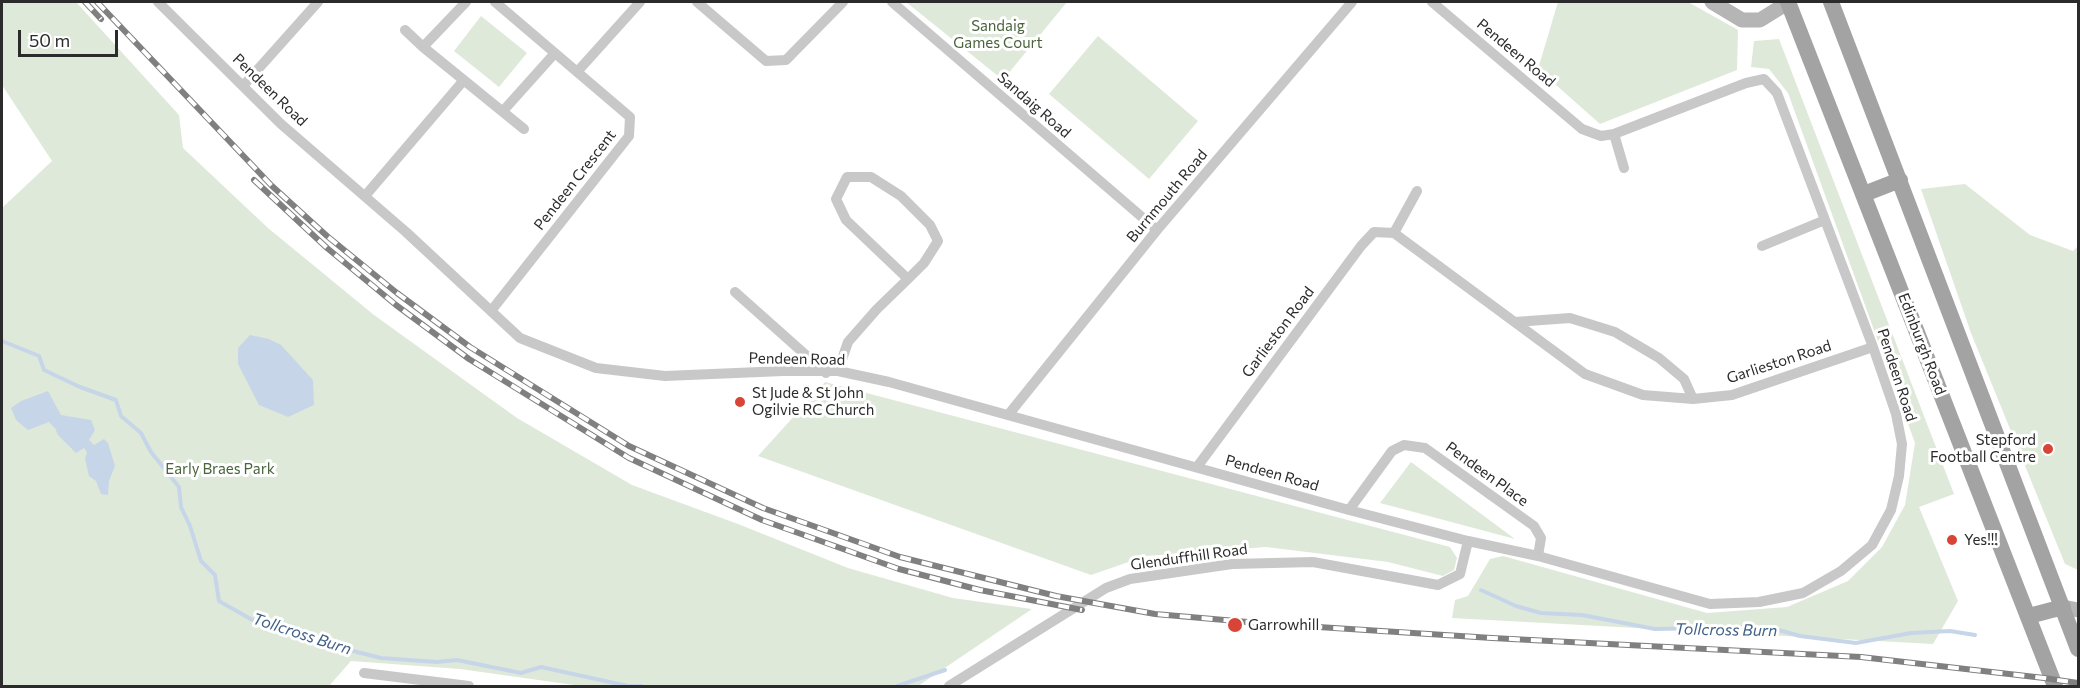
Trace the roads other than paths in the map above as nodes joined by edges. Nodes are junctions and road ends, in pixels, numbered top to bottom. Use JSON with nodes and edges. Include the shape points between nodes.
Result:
{"nodes":[{"id":1,"x":158,"y":2,"type":"edge"},
{"id":2,"x":318,"y":2,"type":"edge"},
{"id":3,"x":466,"y":2,"type":"edge"},
{"id":4,"x":495,"y":2,"type":"edge"},
{"id":5,"x":640,"y":2,"type":"edge"},
{"id":6,"x":697,"y":2,"type":"edge"},
{"id":7,"x":843,"y":2,"type":"edge"},
{"id":8,"x":892,"y":2,"type":"edge"},
{"id":9,"x":1352,"y":2,"type":"edge"},
{"id":10,"x":1432,"y":2,"type":"edge"},
{"id":11,"x":1712,"y":2,"type":"edge"},
{"id":12,"x":1789,"y":2,"type":"edge"},
{"id":13,"x":1831,"y":2,"type":"edge"},
{"id":14,"x":405,"y":30,"type":"dead end"},
{"id":15,"x":423,"y":47,"type":"junction"},
{"id":16,"x":555,"y":53,"type":"junction"},
{"id":17,"x":577,"y":72,"type":"junction"},
{"id":18,"x":464,"y":80,"type":"junction"},
{"id":19,"x":243,"y":86,"type":"junction"},
{"id":20,"x":503,"y":111,"type":"junction"},
{"id":21,"x":524,"y":129,"type":"dead end"},
{"id":22,"x":1614,"y":134,"type":"junction"},
{"id":23,"x":1624,"y":168,"type":"dead end"},
{"id":24,"x":1900,"y":180,"type":"junction"},
{"id":25,"x":1417,"y":191,"type":"dead end"},
{"id":26,"x":1864,"y":194,"type":"junction"},
{"id":27,"x":365,"y":196,"type":"junction"},
{"id":28,"x":1825,"y":220,"type":"junction"},
{"id":29,"x":1157,"y":230,"type":"junction"},
{"id":30,"x":1394,"y":233,"type":"junction"},
{"id":31,"x":1762,"y":246,"type":"dead end"},
{"id":32,"x":908,"y":279,"type":"junction"},
{"id":33,"x":735,"y":292,"type":"dead end"},
{"id":34,"x":491,"y":311,"type":"junction"},
{"id":35,"x":1515,"y":322,"type":"junction"},
{"id":36,"x":1873,"y":347,"type":"junction"},
{"id":37,"x":838,"y":372,"type":"junction"},
{"id":38,"x":826,"y":373,"type":"junction"},
{"id":39,"x":1693,"y":399,"type":"junction"},
{"id":40,"x":1009,"y":414,"type":"junction"},
{"id":41,"x":1197,"y":467,"type":"junction"},
{"id":42,"x":1349,"y":510,"type":"junction"},
{"id":43,"x":1468,"y":541,"type":"junction"},
{"id":44,"x":1538,"y":556,"type":"junction"},
{"id":45,"x":2071,"y":609,"type":"edge"},
{"id":46,"x":2029,"y":616,"type":"junction"},
{"id":47,"x":2079,"y":649,"type":"edge"},
{"id":48,"x":364,"y":673,"type":"dead end"},
{"id":49,"x":469,"y":687,"type":"edge"},
{"id":50,"x":949,"y":687,"type":"edge"},
{"id":51,"x":2055,"y":687,"type":"edge"}],
"edges":[{"from":1,"to":19,"type":"street","name":"Pendeen Road"},
{"from":2,"to":19,"type":"street"},
{"from":3,"to":15,"type":"street"},
{"from":4,"to":16,"type":"street","name":"Pendeen Crescent"},
{"from":5,"to":17,"type":"street"},
{"from":6,"to":7,"type":"street","via":[[765,61],[786,60]]},
{"from":8,"to":29,"type":"street","name":"Sandaig Road"},
{"from":9,"to":29,"type":"street","name":"Burnmouth Road"},
{"from":10,"to":22,"type":"street","name":"Pendeen Road","via":[[1582,129],[1601,136]]},
{"from":11,"to":12,"type":"street","via":[[1742,20],[1760,20]]},
{"from":12,"to":26,"type":"main road","name":"Edinburgh Road"},
{"from":13,"to":24,"type":"main road"},
{"from":14,"to":15,"type":"street"},
{"from":15,"to":18,"type":"street"},
{"from":16,"to":17,"type":"street","name":"Pendeen Crescent"},
{"from":16,"to":20,"type":"street"},
{"from":17,"to":34,"type":"street","name":"Pendeen Crescent","via":[[630,117],[629,136]]},
{"from":18,"to":20,"type":"street"},
{"from":18,"to":27,"type":"street"},
{"from":19,"to":27,"type":"street","name":"Pendeen Road"},
{"from":20,"to":21,"type":"street"},
{"from":22,"to":23,"type":"street"},
{"from":22,"to":28,"type":"street","name":"Pendeen Road","via":[[1764,79],[1777,93]]},
{"from":24,"to":26,"type":"main road"},
{"from":24,"to":45,"type":"main road"},
{"from":25,"to":30,"type":"street"},
{"from":26,"to":46,"type":"main road","name":"Edinburgh Road"},
{"from":27,"to":34,"type":"street","name":"Pendeen Road"},
{"from":28,"to":31,"type":"street"},
{"from":28,"to":36,"type":"street","name":"Pendeen Road"},
{"from":29,"to":40,"type":"street","name":"Burnmouth Road"},
{"from":30,"to":35,"type":"street","name":"Garlieston Road"},
{"from":30,"to":41,"type":"street","name":"Garlieston Road","via":[[1374,232],[1361,246]]},
{"from":32,"to":32,"type":"street","via":[[938,241],[930,225],[901,196],[871,177],[847,177],[836,199],[846,220]]},
{"from":32,"to":37,"type":"street","via":[[848,342]]},
{"from":33,"to":38,"type":"street"},
{"from":34,"to":38,"type":"street","name":"Pendeen Road","via":[[520,338],[596,368],[665,376]]},
{"from":35,"to":39,"type":"street","name":"Garlieston Road","via":[[1585,374],[1643,395]]},
{"from":35,"to":39,"type":"street","via":[[1570,318],[1615,332],[1659,358],[1684,379]]},
{"from":36,"to":39,"type":"street","name":"Garlieston Road","via":[[1732,395]]},
{"from":36,"to":44,"type":"street","name":"Pendeen Road","via":[[1896,414],[1902,444],[1899,476],[1891,510],[1872,545],[1841,571],[1803,593],[1759,602],[1710,604]]},
{"from":37,"to":38,"type":"street","name":"Pendeen Road"},
{"from":37,"to":40,"type":"street","name":"Pendeen Road"},
{"from":40,"to":41,"type":"street","name":"Pendeen Road"},
{"from":41,"to":42,"type":"street","name":"Pendeen Road"},
{"from":42,"to":43,"type":"street","name":"Pendeen Road"},
{"from":42,"to":44,"type":"street","name":"Pendeen Place","via":[[1392,451],[1404,445],[1425,448],[1534,526],[1541,538]]},
{"from":43,"to":44,"type":"street","name":"Pendeen Road"},
{"from":43,"to":50,"type":"street","name":"Glenduffhill Road","via":[[1460,574],[1438,585],[1313,562],[1232,564],[1130,579],[1106,588]]},
{"from":45,"to":46,"type":"main road"},
{"from":45,"to":47,"type":"main road"},
{"from":46,"to":51,"type":"main road","name":"Edinburgh Road"},
{"from":48,"to":49,"type":"street"}]}
